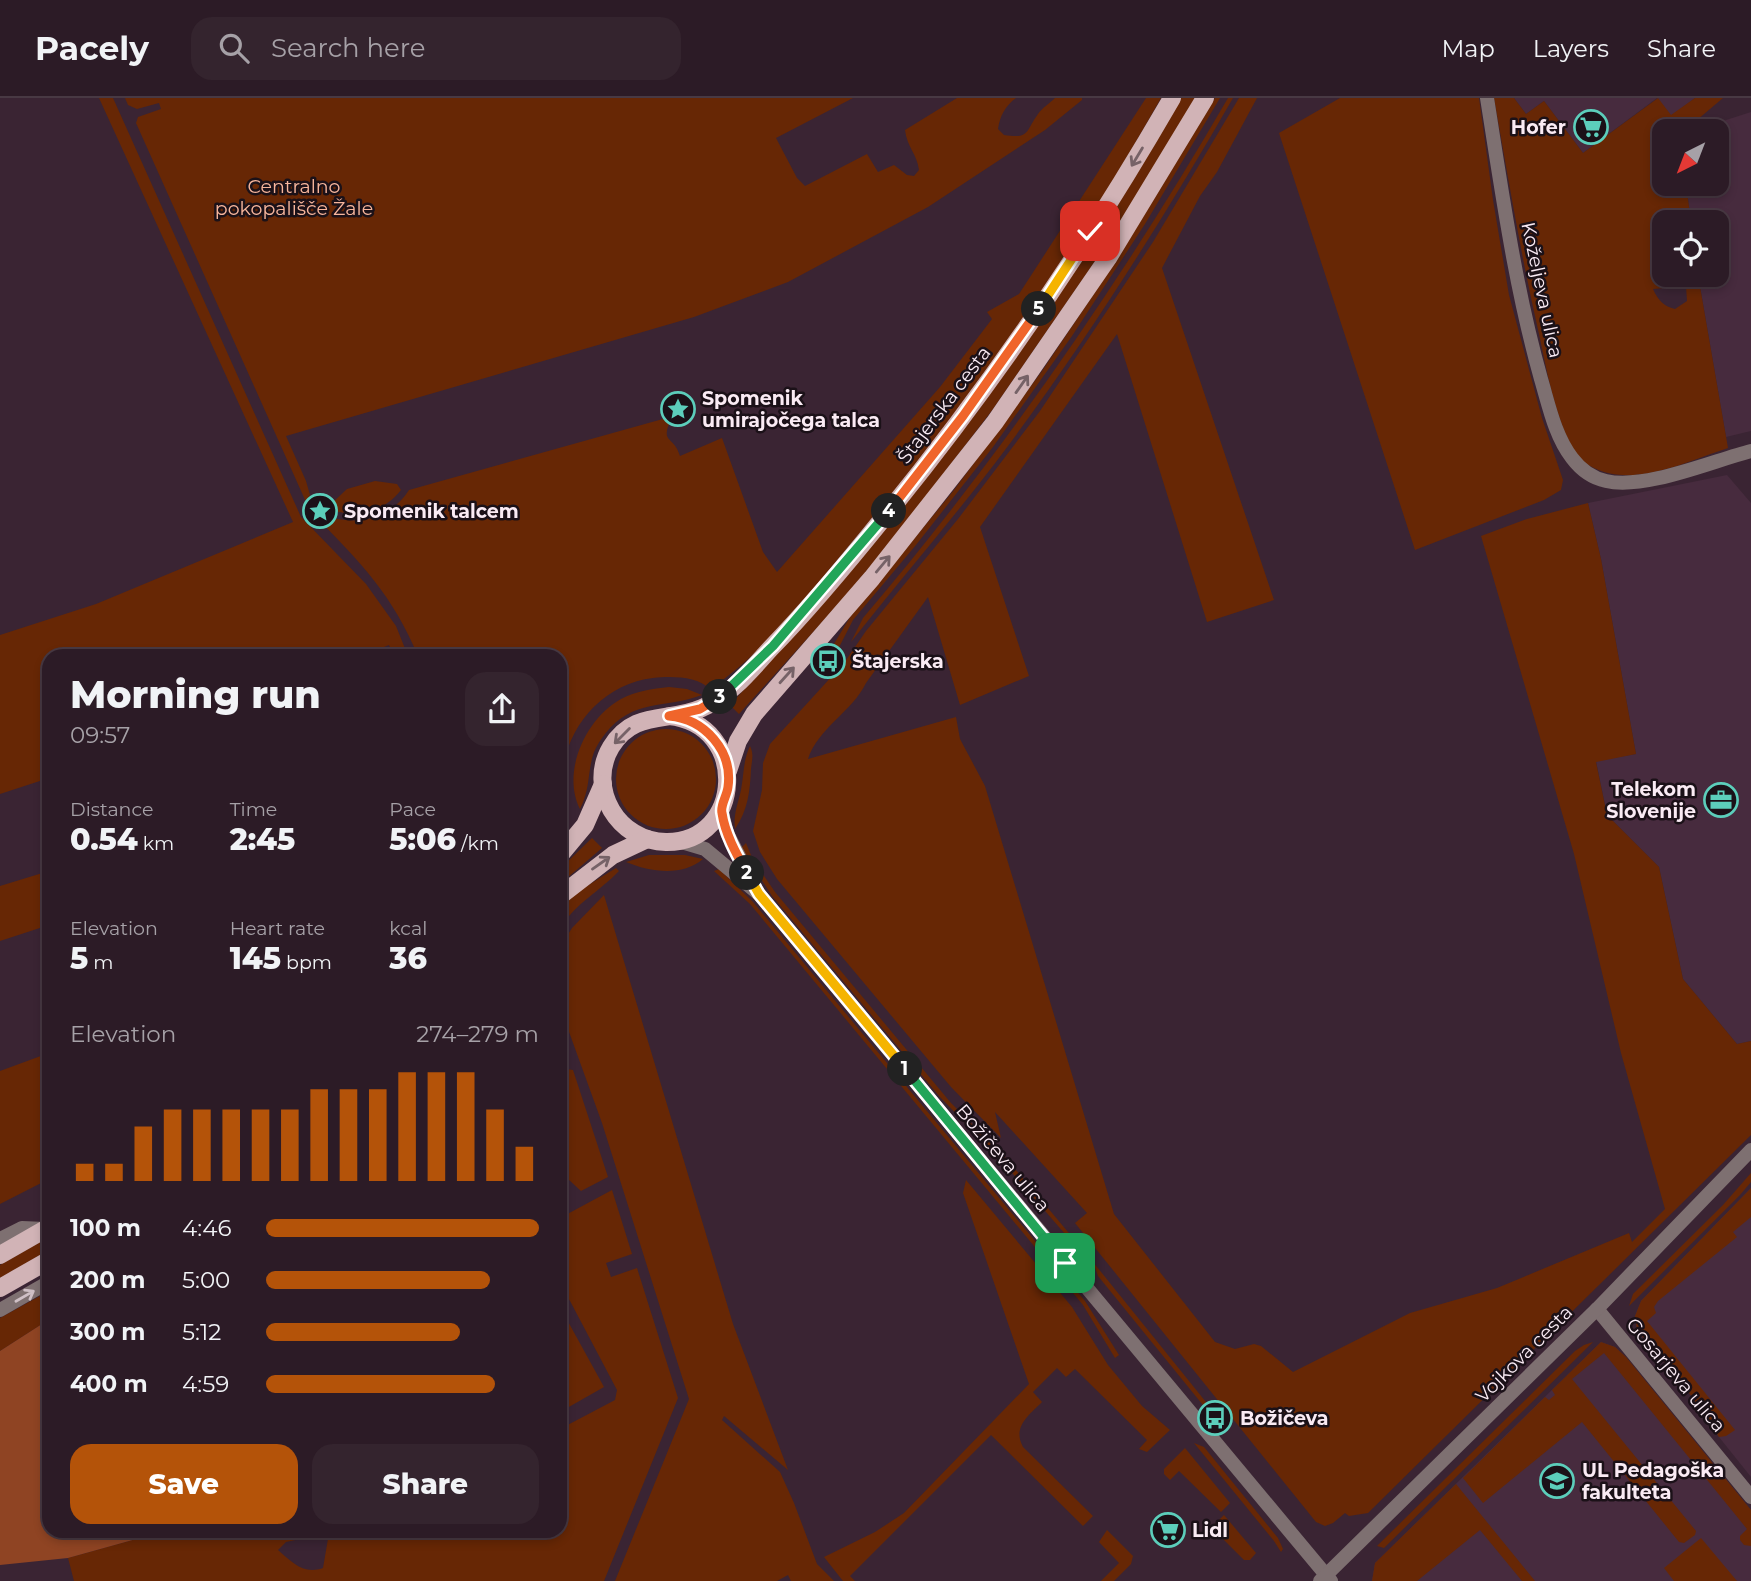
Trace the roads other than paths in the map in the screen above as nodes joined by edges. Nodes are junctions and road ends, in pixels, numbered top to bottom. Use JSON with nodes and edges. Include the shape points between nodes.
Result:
{"nodes":[{"id":1,"x":1172,"y":98,"type":"edge"},
{"id":2,"x":1205,"y":98,"type":"edge"},
{"id":3,"x":1487,"y":98,"type":"edge"},
{"id":4,"x":1751,"y":451,"type":"edge"},
{"id":5,"x":669,"y":716,"type":"junction"},
{"id":6,"x":728,"y":771,"type":"junction"},
{"id":7,"x":603,"y":784,"type":"junction"},
{"id":8,"x":721,"y":810,"type":"junction"},
{"id":9,"x":647,"y":839,"type":"junction"},
{"id":10,"x":678,"y":841,"type":"junction"},
{"id":11,"x":567,"y":847,"type":"edge"},
{"id":12,"x":567,"y":891,"type":"edge"},
{"id":13,"x":759,"y":894,"type":"junction"},
{"id":14,"x":1751,"y":1150,"type":"edge"},
{"id":15,"x":42,"y":1228,"type":"edge"},
{"id":16,"x":42,"y":1231,"type":"edge"},
{"id":17,"x":0,"y":1239,"type":"edge"},
{"id":18,"x":0,"y":1255,"type":"edge"},
{"id":19,"x":42,"y":1264,"type":"edge"},
{"id":20,"x":42,"y":1286,"type":"edge"},
{"id":21,"x":0,"y":1287,"type":"edge"},
{"id":22,"x":0,"y":1310,"type":"edge"},
{"id":23,"x":1597,"y":1310,"type":"junction"},
{"id":24,"x":1751,"y":1497,"type":"edge"},
{"id":25,"x":1325,"y":1579,"type":"edge"}],
"edges":[{"from":1,"to":5,"type":"main road","name":"Štajerska cesta","one_way":true,"via":[[1036,314],[887,514],[738,682],[700,709]]},
{"from":6,"to":2,"type":"main road","one_way":true,"via":[[738,741],[761,705],[903,540],[1024,382],[1135,216]]},
{"from":3,"to":4,"type":"street","name":"Koželjeva ulica","via":[[1530,340],[1553,420],[1572,459],[1591,476],[1631,482]]},
{"from":5,"to":6,"type":"main road","via":[[689,721],[711,735]]},
{"from":5,"to":7,"type":"main road","name":"Štajerska cesta","one_way":true,"via":[[643,720],[620,735],[606,758]]},
{"from":6,"to":8,"type":"main road"},
{"from":7,"to":9,"type":"main road","via":[[618,820]]},
{"from":7,"to":11,"type":"main road","name":"Štajerska cesta","via":[[585,825]]},
{"from":8,"to":10,"type":"main road","via":[[702,830]]},
{"from":8,"to":13,"type":"street","name":"Božičeva ulica","via":[[727,833]]},
{"from":9,"to":10,"type":"main road"},
{"from":12,"to":9,"type":"main road","one_way":true,"via":[[613,855]]},
{"from":10,"to":13,"type":"street","name":"Božičeva ulica","via":[[705,849]]},
{"from":13,"to":25,"type":"street","name":"Božičeva ulica"},
{"from":14,"to":23,"type":"street","name":"Vojkova cesta"},
{"from":15,"to":17,"type":"street","via":[[22,1228]]},
{"from":16,"to":18,"type":"main road"},
{"from":19,"to":21,"type":"main road"},
{"from":22,"to":20,"type":"street","one_way":true},
{"from":23,"to":24,"type":"street","name":"Gosarjeva ulica"},
{"from":23,"to":25,"type":"street","name":"Vojkova cesta"}]}
